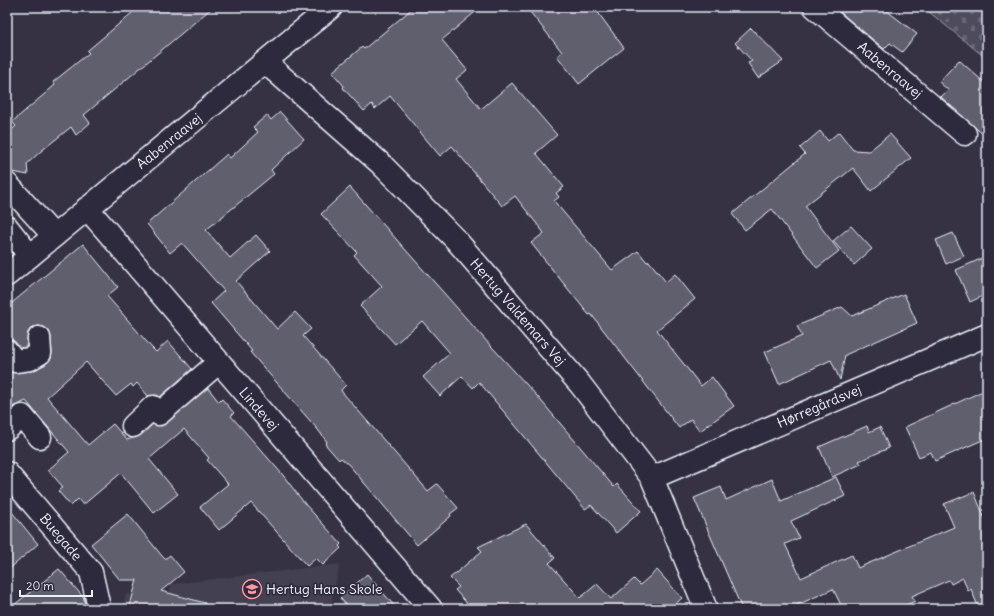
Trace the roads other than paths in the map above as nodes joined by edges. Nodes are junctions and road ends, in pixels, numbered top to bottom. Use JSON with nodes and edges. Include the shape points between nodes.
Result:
{"nodes":[{"id":1,"x":331,"y":7,"type":"edge"},
{"id":2,"x":815,"y":7,"type":"edge"},
{"id":3,"x":266,"y":62,"type":"junction"},
{"id":4,"x":965,"y":134,"type":"dead end"},
{"id":5,"x":7,"y":184,"type":"edge"},
{"id":6,"x":87,"y":208,"type":"junction"},
{"id":7,"x":7,"y":227,"type":"edge"},
{"id":8,"x":54,"y":236,"type":"junction"},
{"id":9,"x":30,"y":256,"type":"junction"},
{"id":10,"x":7,"y":275,"type":"edge"},
{"id":11,"x":987,"y":334,"type":"edge"},
{"id":12,"x":39,"y":338,"type":"dead end"},
{"id":13,"x":7,"y":351,"type":"edge"},
{"id":14,"x":219,"y":362,"type":"junction"},
{"id":15,"x":133,"y":426,"type":"dead end"},
{"id":16,"x":7,"y":429,"type":"edge"},
{"id":17,"x":40,"y":437,"type":"dead end"},
{"id":18,"x":7,"y":473,"type":"edge"},
{"id":19,"x":652,"y":478,"type":"junction"},
{"id":20,"x":97,"y":609,"type":"edge"},
{"id":21,"x":431,"y":609,"type":"edge"},
{"id":22,"x":706,"y":609,"type":"edge"}],
"edges":[{"from":1,"to":3,"type":"street","name":"Aabenraavej"},
{"from":2,"to":4,"type":"street","name":"Aabenraavej"},
{"from":3,"to":6,"type":"street","name":"Aabenraavej"},
{"from":3,"to":19,"type":"street","name":"Hertug Valdemars Vej","via":[[380,163],[456,240],[580,384]]},
{"from":5,"to":8,"type":"street"},
{"from":6,"to":8,"type":"street","name":"Aabenraavej"},
{"from":6,"to":14,"type":"street","name":"Lindevej"},
{"from":7,"to":9,"type":"street"},
{"from":8,"to":9,"type":"street","name":"Aabenraavej"},
{"from":9,"to":10,"type":"street","name":"Aabenraavej"},
{"from":11,"to":19,"type":"street","name":"Hørregårdsvej"},
{"from":12,"to":13,"type":"street","via":[[40,353],[30,359],[15,361]]},
{"from":14,"to":15,"type":"street","via":[[159,414],[153,407]]},
{"from":14,"to":21,"type":"street","name":"Lindevej"},
{"from":16,"to":17,"type":"street","via":[[22,416]]},
{"from":18,"to":20,"type":"street","name":"Buegade","via":[[91,572]]},
{"from":19,"to":22,"type":"street","name":"Hertug Valdemars Vej"}]}
